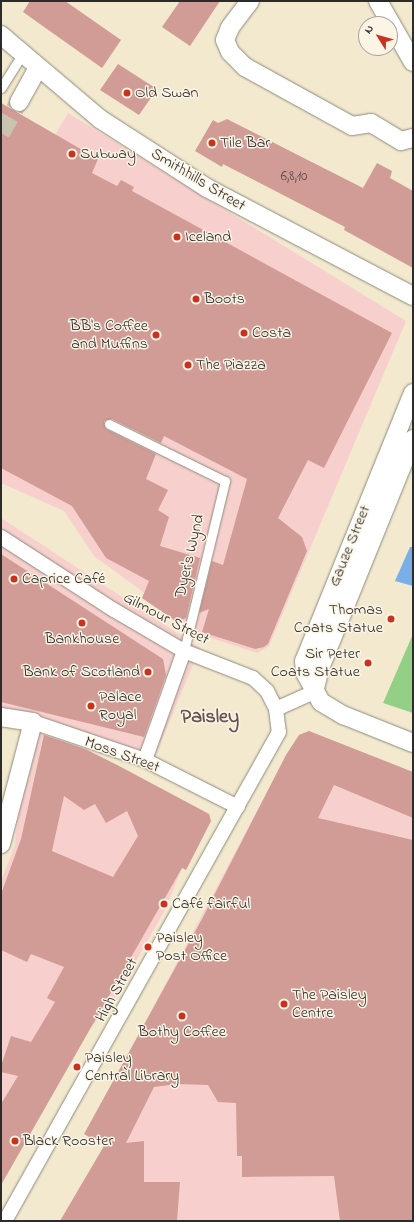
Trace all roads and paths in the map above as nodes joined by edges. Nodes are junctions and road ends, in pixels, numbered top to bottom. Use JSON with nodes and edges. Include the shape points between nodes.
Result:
{"nodes":[{"id":1,"x":250,"y":1,"type":"edge"},
{"id":2,"x":378,"y":1,"type":"edge"},
{"id":3,"x":1,"y":35,"type":"edge"},
{"id":4,"x":23,"y":52,"type":"junction"},
{"id":5,"x":413,"y":62,"type":"edge"},
{"id":6,"x":38,"y":68,"type":"junction"},
{"id":7,"x":1,"y":88,"type":"edge"},
{"id":8,"x":19,"y":102,"type":"tunnel mouth"},
{"id":9,"x":413,"y":138,"type":"edge"},
{"id":10,"x":413,"y":296,"type":"edge"},
{"id":11,"x":413,"y":393,"type":"edge"},
{"id":12,"x":109,"y":424,"type":"dead end"},
{"id":13,"x":413,"y":440,"type":"edge"},
{"id":14,"x":1,"y":537,"type":"edge"},
{"id":15,"x":184,"y":651,"type":"junction"},
{"id":16,"x":314,"y":692,"type":"junction"},
{"id":17,"x":276,"y":709,"type":"junction"},
{"id":18,"x":1,"y":718,"type":"edge"},
{"id":19,"x":33,"y":722,"type":"junction"},
{"id":20,"x":413,"y":743,"type":"edge"},
{"id":21,"x":145,"y":760,"type":"junction"},
{"id":22,"x":238,"y":807,"type":"junction"},
{"id":23,"x":1,"y":844,"type":"edge"},
{"id":24,"x":5,"y":1221,"type":"edge"}],
"edges":[{"from":1,"to":9,"type":"street","via":[[230,28],[225,40],[230,52],[245,67],[352,126],[371,123],[402,141]]},
{"from":2,"to":5,"type":"street"},
{"from":3,"to":4,"type":"street","name":"Smithhills Street"},
{"from":4,"to":6,"type":"street","name":"Smithhills Street"},
{"from":4,"to":7,"type":"lane"},
{"from":6,"to":8,"type":"street"},
{"from":6,"to":10,"type":"street","name":"Smithhills Street","via":[[100,119],[207,188]]},
{"from":11,"to":16,"type":"street","name":"Gauze Street","via":[[308,648],[304,673]]},
{"from":12,"to":15,"type":"lane","name":"Dyer's Wynd","via":[[225,481]]},
{"from":13,"to":16,"type":"street","name":"Gauze Street","via":[[320,668]]},
{"from":14,"to":15,"type":"street","name":"Gilmour Street","via":[[114,610]]},
{"from":15,"to":17,"type":"street","name":"Gilmour Street","via":[[252,678],[267,691]]},
{"from":15,"to":21,"type":"street","name":"Dyer's Wynd"},
{"from":16,"to":17,"type":"street"},
{"from":16,"to":20,"type":"street","via":[[321,702],[343,715]]},
{"from":17,"to":22,"type":"street","name":"High Street","via":[[279,732]]},
{"from":18,"to":19,"type":"street","name":"Moss Street"},
{"from":19,"to":21,"type":"street","name":"Moss Street"},
{"from":19,"to":23,"type":"street"},
{"from":21,"to":22,"type":"street","name":"Moss Street"},
{"from":22,"to":24,"type":"street","name":"High Street"}]}
